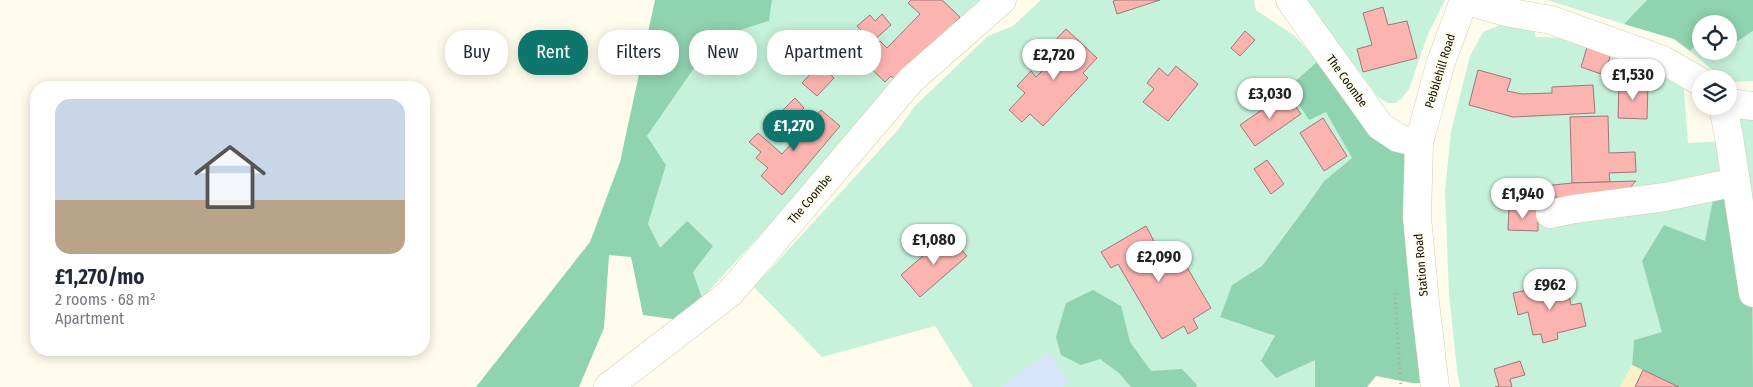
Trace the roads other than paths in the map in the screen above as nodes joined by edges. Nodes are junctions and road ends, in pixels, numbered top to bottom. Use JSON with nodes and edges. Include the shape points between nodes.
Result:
{"nodes":[{"id":1,"x":1002,"y":0,"type":"edge"},
{"id":2,"x":1290,"y":0,"type":"edge"},
{"id":3,"x":1464,"y":0,"type":"edge"},
{"id":4,"x":1692,"y":77,"type":"edge"},
{"id":5,"x":1737,"y":104,"type":"edge"},
{"id":6,"x":1753,"y":106,"type":"edge"},
{"id":7,"x":1725,"y":115,"type":"edge"},
{"id":8,"x":1419,"y":143,"type":"junction"},
{"id":9,"x":1736,"y":182,"type":"junction"},
{"id":10,"x":1550,"y":214,"type":"dead end"},
{"id":11,"x":1753,"y":293,"type":"edge"},
{"id":12,"x":608,"y":387,"type":"edge"},
{"id":13,"x":1435,"y":387,"type":"edge"}],
"edges":[{"from":1,"to":12,"type":"main road","name":"The Coombe","via":[[911,80],[730,293]]},
{"from":2,"to":8,"type":"main road","name":"The Coombe","via":[[1380,126],[1398,138]]},
{"from":3,"to":4,"type":"main road","via":[[1551,20],[1663,60]]},
{"from":3,"to":8,"type":"main road","name":"Pebblehill Road","via":[[1440,65]]},
{"from":5,"to":6,"type":"main road"},
{"from":7,"to":9,"type":"main road"},
{"from":8,"to":13,"type":"main road","name":"Station Road","via":[[1417,217]]},
{"from":9,"to":10,"type":"main road","via":[[1665,197]]},
{"from":9,"to":11,"type":"main road"}]}
